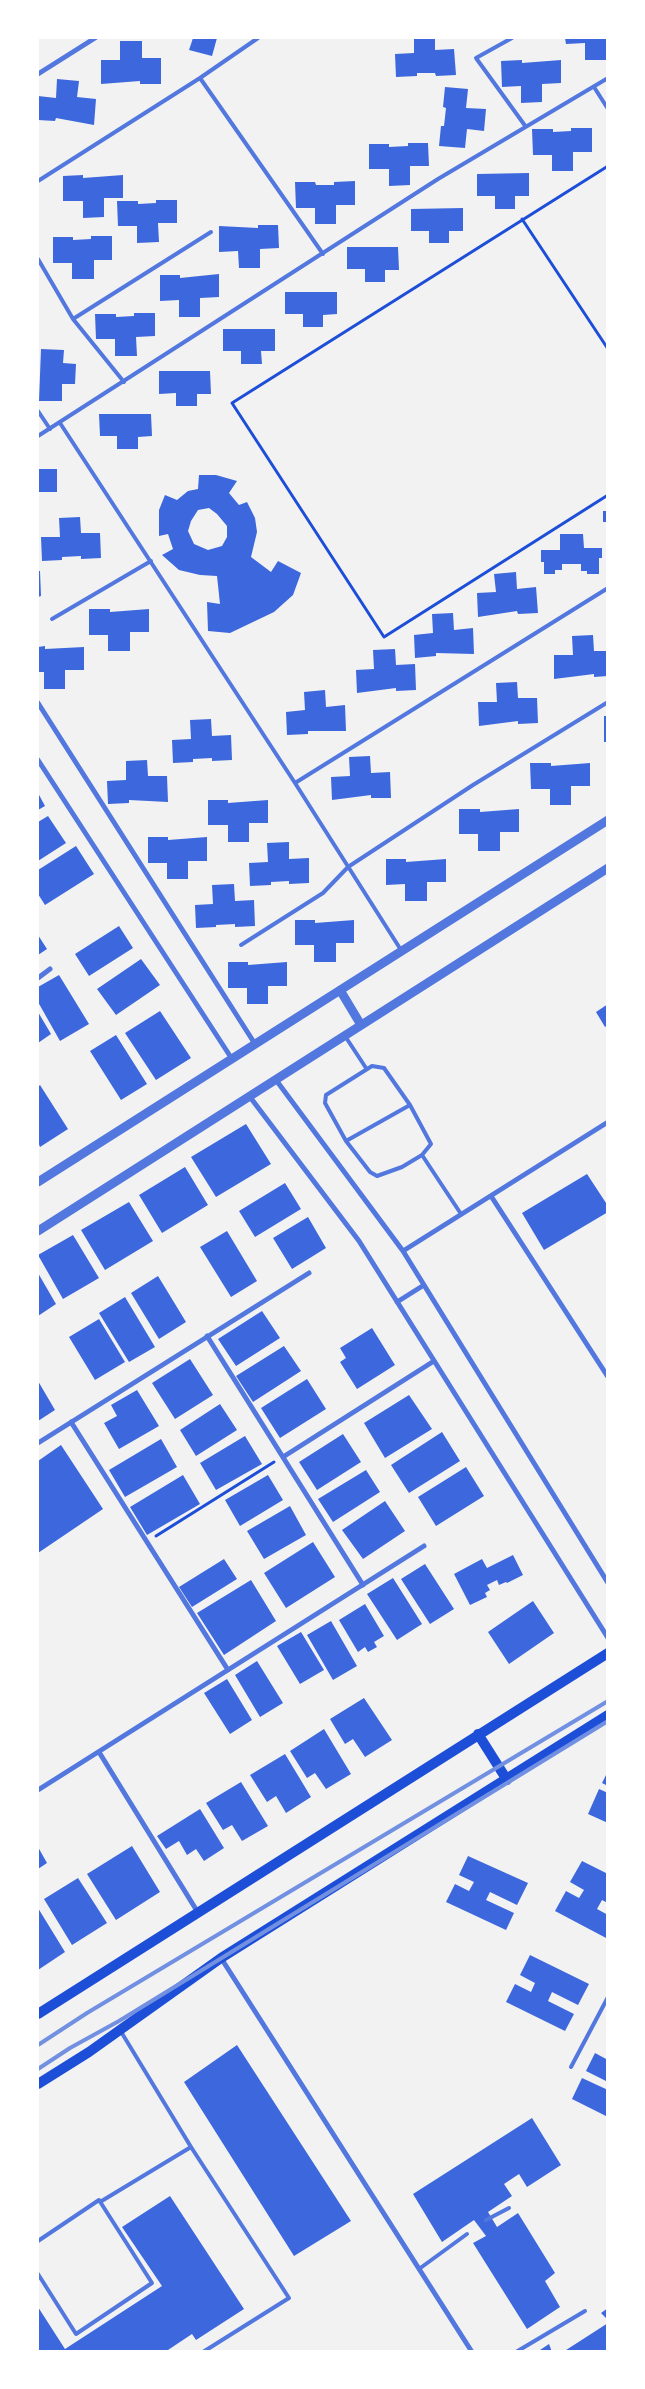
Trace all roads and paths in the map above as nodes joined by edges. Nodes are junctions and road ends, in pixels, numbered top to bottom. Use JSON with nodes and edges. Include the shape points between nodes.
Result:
{"nodes":[{"id":1,"x":95,"y":38,"type":"edge"},
{"id":2,"x":258,"y":38,"type":"edge"},
{"id":3,"x":512,"y":38,"type":"edge"},
{"id":4,"x":38,"y":74,"type":"edge"},
{"id":5,"x":200,"y":78,"type":"junction"},
{"id":6,"x":608,"y":78,"type":"edge"},
{"id":7,"x":594,"y":86,"type":"junction"},
{"id":8,"x":608,"y":108,"type":"edge"},
{"id":9,"x":526,"y":127,"type":"junction"},
{"id":10,"x":608,"y":166,"type":"edge"},
{"id":11,"x":38,"y":181,"type":"edge"},
{"id":12,"x":522,"y":219,"type":"junction"},
{"id":13,"x":211,"y":232,"type":"dead end"},
{"id":14,"x":323,"y":254,"type":"junction"},
{"id":15,"x":38,"y":259,"type":"edge"},
{"id":16,"x":73,"y":319,"type":"junction"},
{"id":17,"x":608,"y":349,"type":"edge"},
{"id":18,"x":124,"y":382,"type":"junction"},
{"id":19,"x":38,"y":410,"type":"edge"},
{"id":20,"x":60,"y":423,"type":"junction"},
{"id":21,"x":50,"y":429,"type":"junction"},
{"id":22,"x":38,"y":436,"type":"edge"},
{"id":23,"x":608,"y":495,"type":"edge"},
{"id":24,"x":151,"y":561,"type":"junction"},
{"id":25,"x":608,"y":588,"type":"edge"},
{"id":26,"x":52,"y":619,"type":"dead end"},
{"id":27,"x":608,"y":702,"type":"edge"},
{"id":28,"x":38,"y":703,"type":"edge"},
{"id":29,"x":38,"y":760,"type":"edge"},
{"id":30,"x":295,"y":783,"type":"junction"},
{"id":31,"x":608,"y":820,"type":"edge"},
{"id":32,"x":348,"y":867,"type":"junction"},
{"id":33,"x":608,"y":868,"type":"edge"},
{"id":34,"x":241,"y":945,"type":"dead end"},
{"id":35,"x":402,"y":951,"type":"junction"},
{"id":36,"x":50,"y":969,"type":"dead end"},
{"id":37,"x":38,"y":978,"type":"edge"},
{"id":38,"x":340,"y":990,"type":"junction"},
{"id":39,"x":360,"y":1025,"type":"junction"},
{"id":40,"x":345,"y":1036,"type":"junction"},
{"id":41,"x":255,"y":1044,"type":"junction"},
{"id":42,"x":232,"y":1060,"type":"junction"},
{"id":43,"x":366,"y":1068,"type":"junction"},
{"id":44,"x":276,"y":1080,"type":"junction"},
{"id":45,"x":250,"y":1097,"type":"junction"},
{"id":46,"x":410,"y":1105,"type":"junction"},
{"id":47,"x":608,"y":1122,"type":"edge"},
{"id":48,"x":346,"y":1141,"type":"junction"},
{"id":49,"x":422,"y":1155,"type":"junction"},
{"id":50,"x":38,"y":1182,"type":"edge"},
{"id":51,"x":491,"y":1196,"type":"junction"},
{"id":52,"x":461,"y":1214,"type":"junction"},
{"id":53,"x":38,"y":1231,"type":"edge"},
{"id":54,"x":403,"y":1251,"type":"junction"},
{"id":55,"x":309,"y":1273,"type":"dead end"},
{"id":56,"x":424,"y":1285,"type":"junction"},
{"id":57,"x":397,"y":1302,"type":"junction"},
{"id":58,"x":207,"y":1336,"type":"junction"},
{"id":59,"x":434,"y":1361,"type":"junction"},
{"id":60,"x":608,"y":1376,"type":"edge"},
{"id":61,"x":70,"y":1422,"type":"junction"},
{"id":62,"x":38,"y":1443,"type":"edge"},
{"id":63,"x":283,"y":1457,"type":"junction"},
{"id":64,"x":147,"y":1542,"type":"junction"},
{"id":65,"x":424,"y":1546,"type":"dead end"},
{"id":66,"x":608,"y":1582,"type":"edge"},
{"id":67,"x":363,"y":1585,"type":"junction"},
{"id":68,"x":608,"y":1638,"type":"edge"},
{"id":69,"x":608,"y":1653,"type":"edge"},
{"id":70,"x":228,"y":1670,"type":"junction"},
{"id":71,"x":608,"y":1715,"type":"edge"},
{"id":72,"x":478,"y":1734,"type":"junction"},
{"id":73,"x":99,"y":1752,"type":"junction"},
{"id":74,"x":507,"y":1780,"type":"junction"},
{"id":75,"x":38,"y":1790,"type":"edge"},
{"id":76,"x":197,"y":1911,"type":"junction"},
{"id":77,"x":221,"y":1958,"type":"junction"},
{"id":78,"x":608,"y":1998,"type":"edge"},
{"id":79,"x":38,"y":2014,"type":"edge"},
{"id":80,"x":120,"y":2030,"type":"junction"},
{"id":81,"x":571,"y":2067,"type":"dead end"},
{"id":82,"x":38,"y":2084,"type":"edge"},
{"id":83,"x":191,"y":2147,"type":"junction"},
{"id":84,"x":100,"y":2202,"type":"junction"},
{"id":85,"x":509,"y":2208,"type":"dead end"},
{"id":86,"x":486,"y":2220,"type":"dead end"},
{"id":87,"x":467,"y":2234,"type":"dead end"},
{"id":88,"x":38,"y":2241,"type":"edge"},
{"id":89,"x":419,"y":2269,"type":"junction"},
{"id":90,"x":38,"y":2274,"type":"edge"},
{"id":91,"x":585,"y":2311,"type":"dead end"},
{"id":92,"x":203,"y":2352,"type":"edge"},
{"id":93,"x":472,"y":2352,"type":"edge"},
{"id":94,"x":516,"y":2352,"type":"edge"}],
"edges":[{"from":1,"to":4,"type":"street"},
{"from":2,"to":5,"type":"lane"},
{"from":3,"to":9,"type":"lane","via":[[476,58]]},
{"from":5,"to":11,"type":"lane"},
{"from":5,"to":14,"type":"lane"},
{"from":6,"to":7,"type":"lane"},
{"from":7,"to":8,"type":"lane"},
{"from":7,"to":9,"type":"lane"},
{"from":9,"to":14,"type":"lane","via":[[438,179]]},
{"from":10,"to":12,"type":"path"},
{"from":12,"to":17,"type":"path"},
{"from":12,"to":23,"type":"path","via":[[232,403],[384,636]]},
{"from":13,"to":16,"type":"lane"},
{"from":14,"to":18,"type":"lane"},
{"from":15,"to":16,"type":"lane"},
{"from":16,"to":18,"type":"lane"},
{"from":18,"to":20,"type":"lane"},
{"from":19,"to":21,"type":"lane"},
{"from":20,"to":21,"type":"lane"},
{"from":20,"to":24,"type":"lane"},
{"from":21,"to":22,"type":"lane"},
{"from":24,"to":26,"type":"lane"},
{"from":24,"to":30,"type":"lane"},
{"from":25,"to":30,"type":"lane"},
{"from":27,"to":32,"type":"lane"},
{"from":28,"to":41,"type":"street"},
{"from":29,"to":42,"type":"street"},
{"from":30,"to":32,"type":"lane"},
{"from":31,"to":35,"type":"street"},
{"from":32,"to":34,"type":"lane","via":[[323,893]]},
{"from":32,"to":35,"type":"lane"},
{"from":33,"to":39,"type":"street"},
{"from":35,"to":38,"type":"street"},
{"from":36,"to":37,"type":"street"},
{"from":38,"to":39,"type":"street"},
{"from":38,"to":41,"type":"street"},
{"from":39,"to":40,"type":"street"},
{"from":40,"to":43,"type":"lane"},
{"from":40,"to":44,"type":"street"},
{"from":41,"to":42,"type":"street"},
{"from":42,"to":50,"type":"street"},
{"from":43,"to":46,"type":"lane","via":[[384,1068]]},
{"from":43,"to":48,"type":"lane","via":[[326,1095],[324,1103]]},
{"from":44,"to":45,"type":"street"},
{"from":44,"to":54,"type":"street"},
{"from":45,"to":53,"type":"street"},
{"from":45,"to":57,"type":"street","via":[[359,1241]]},
{"from":46,"to":48,"type":"lane"},
{"from":46,"to":49,"type":"lane","via":[[431,1144]]},
{"from":47,"to":51,"type":"street"},
{"from":48,"to":49,"type":"lane","via":[[370,1172],[377,1176]]},
{"from":49,"to":52,"type":"lane"},
{"from":51,"to":52,"type":"street"},
{"from":51,"to":60,"type":"street"},
{"from":52,"to":54,"type":"street"},
{"from":54,"to":56,"type":"street"},
{"from":55,"to":58,"type":"street"},
{"from":56,"to":57,"type":"street"},
{"from":56,"to":66,"type":"street"},
{"from":57,"to":59,"type":"street"},
{"from":58,"to":61,"type":"street"},
{"from":58,"to":63,"type":"street"},
{"from":59,"to":63,"type":"street"},
{"from":59,"to":68,"type":"street"},
{"from":61,"to":62,"type":"street"},
{"from":61,"to":64,"type":"street"},
{"from":63,"to":64,"type":"path"},
{"from":63,"to":67,"type":"street"},
{"from":64,"to":70,"type":"street"},
{"from":65,"to":67,"type":"street"},
{"from":67,"to":70,"type":"street"},
{"from":69,"to":72,"type":"main road"},
{"from":70,"to":73,"type":"street"},
{"from":71,"to":74,"type":"main road"},
{"from":72,"to":74,"type":"main road"},
{"from":72,"to":76,"type":"main road"},
{"from":73,"to":75,"type":"street"},
{"from":73,"to":76,"type":"street"},
{"from":74,"to":77,"type":"main road"},
{"from":76,"to":79,"type":"main road"},
{"from":77,"to":80,"type":"main road"},
{"from":77,"to":89,"type":"street"},
{"from":78,"to":81,"type":"lane"},
{"from":80,"to":82,"type":"main road"},
{"from":80,"to":83,"type":"lane"},
{"from":83,"to":84,"type":"lane"},
{"from":83,"to":92,"type":"lane","via":[[289,2298]]},
{"from":84,"to":88,"type":"lane"},
{"from":84,"to":90,"type":"lane","via":[[152,2283],[76,2334]]},
{"from":85,"to":86,"type":"lane"},
{"from":87,"to":89,"type":"lane"},
{"from":89,"to":93,"type":"street"},
{"from":91,"to":94,"type":"lane"}]}
